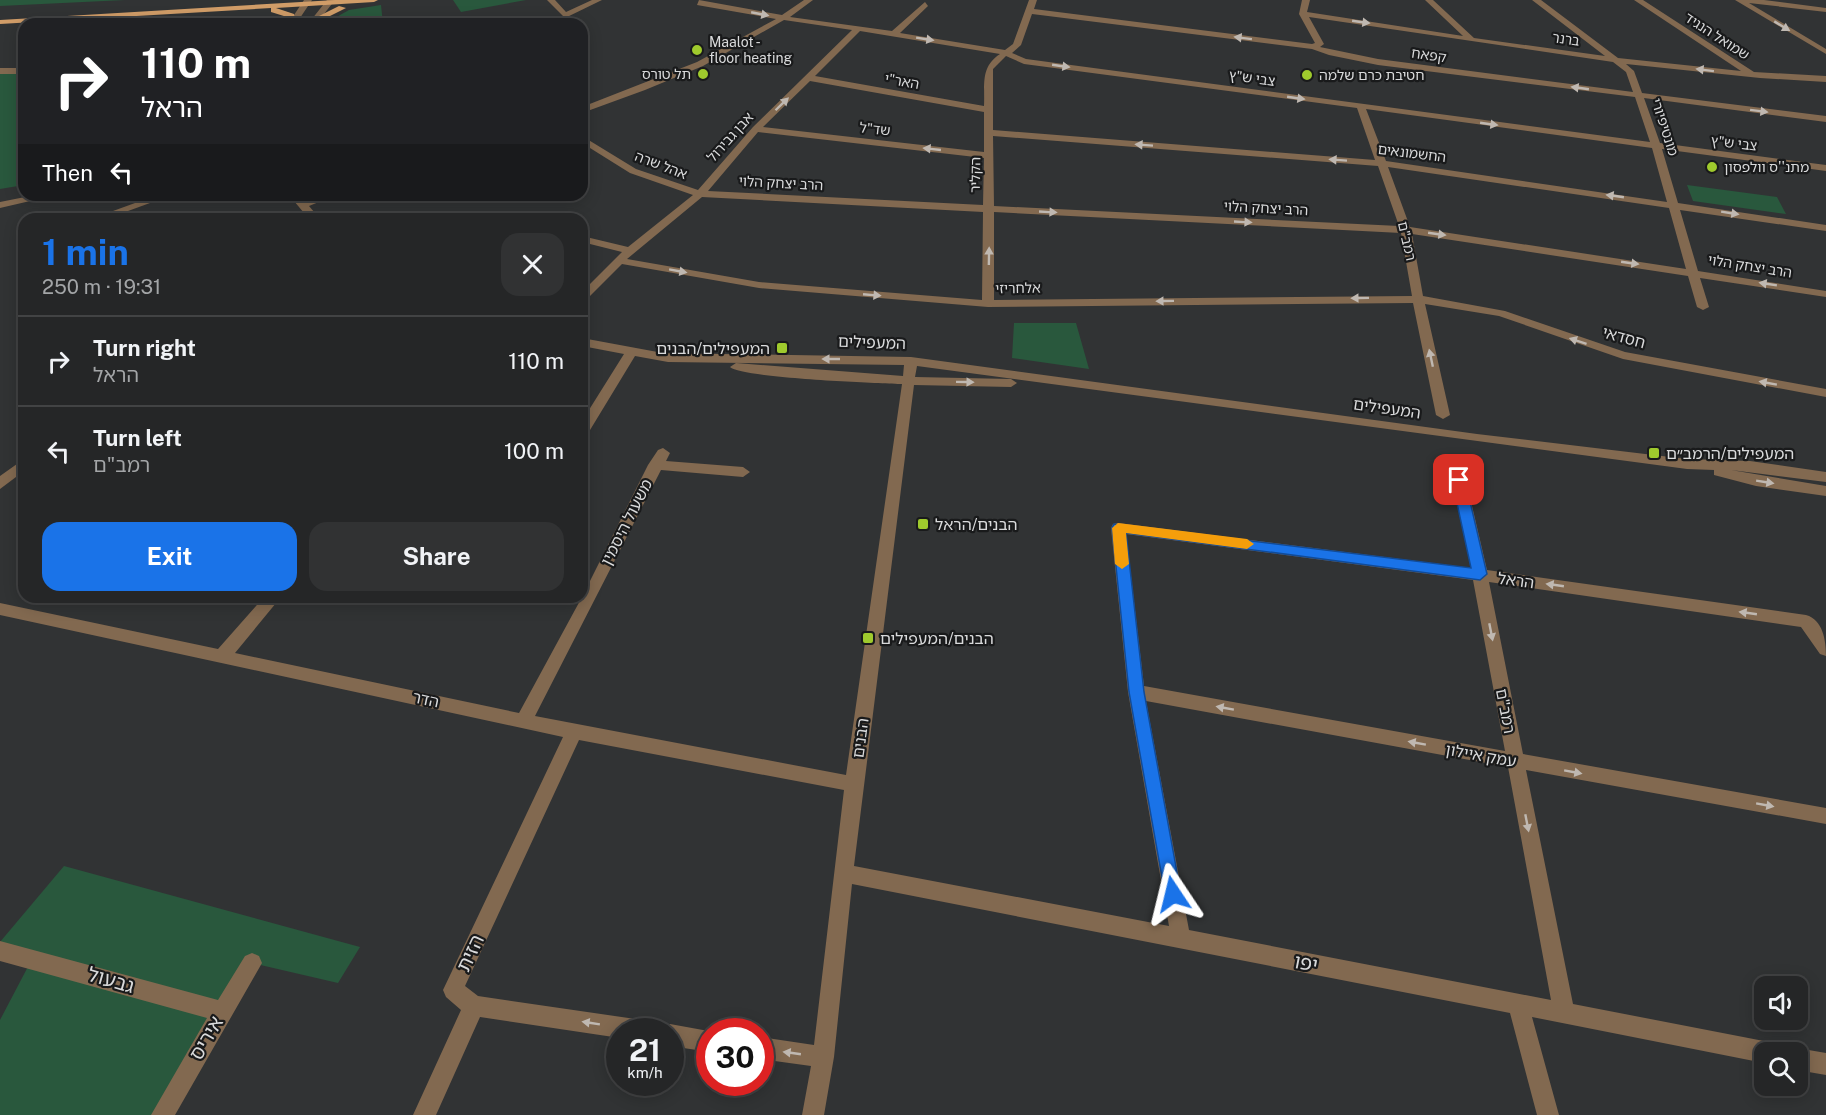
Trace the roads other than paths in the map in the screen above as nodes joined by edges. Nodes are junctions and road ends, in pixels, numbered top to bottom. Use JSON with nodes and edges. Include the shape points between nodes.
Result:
{"nodes":[{"id":1,"x":238,"y":0,"type":"edge"},
{"id":2,"x":374,"y":0,"type":"edge"},
{"id":3,"x":551,"y":0,"type":"edge"},
{"id":4,"x":598,"y":0,"type":"edge"},
{"id":5,"x":704,"y":0,"type":"edge"},
{"id":6,"x":809,"y":0,"type":"edge"},
{"id":7,"x":1033,"y":0,"type":"edge"},
{"id":8,"x":1306,"y":0,"type":"edge"},
{"id":9,"x":1429,"y":0,"type":"edge"},
{"id":10,"x":1536,"y":0,"type":"edge"},
{"id":11,"x":1638,"y":0,"type":"edge"},
{"id":12,"x":1739,"y":0,"type":"edge"},
{"id":13,"x":1746,"y":0,"type":"edge"},
{"id":14,"x":330,"y":2,"type":"edge"},
{"id":15,"x":365,"y":2,"type":"junction"},
{"id":16,"x":306,"y":3,"type":"edge"},
{"id":17,"x":925,"y":4,"type":"dead end"},
{"id":18,"x":259,"y":8,"type":"junction"},
{"id":19,"x":1826,"y":9,"type":"edge"},
{"id":20,"x":1030,"y":10,"type":"junction"},
{"id":21,"x":0,"y":14,"type":"edge"},
{"id":22,"x":1303,"y":14,"type":"junction"},
{"id":23,"x":74,"y":18,"type":"edge"},
{"id":24,"x":291,"y":18,"type":"edge"},
{"id":25,"x":296,"y":18,"type":"edge"},
{"id":26,"x":316,"y":18,"type":"edge"},
{"id":27,"x":321,"y":18,"type":"edge"},
{"id":28,"x":784,"y":18,"type":"junction"},
{"id":29,"x":18,"y":21,"type":"edge"},
{"id":30,"x":0,"y":22,"type":"edge"},
{"id":31,"x":858,"y":29,"type":"junction"},
{"id":32,"x":894,"y":34,"type":"junction"},
{"id":33,"x":1470,"y":38,"type":"junction"},
{"id":34,"x":1313,"y":47,"type":"junction"},
{"id":35,"x":1826,"y":52,"type":"edge"},
{"id":36,"x":1004,"y":54,"type":"junction"},
{"id":37,"x":1614,"y":59,"type":"junction"},
{"id":38,"x":0,"y":71,"type":"edge"},
{"id":39,"x":18,"y":71,"type":"edge"},
{"id":40,"x":1752,"y":75,"type":"junction"},
{"id":41,"x":809,"y":78,"type":"junction"},
{"id":42,"x":1826,"y":79,"type":"edge"},
{"id":43,"x":1638,"y":96,"type":"junction"},
{"id":44,"x":1361,"y":107,"type":"junction"},
{"id":45,"x":588,"y":108,"type":"edge"},
{"id":46,"x":990,"y":110,"type":"junction"},
{"id":47,"x":1826,"y":119,"type":"edge"},
{"id":48,"x":756,"y":129,"type":"junction"},
{"id":49,"x":991,"y":133,"type":"junction"},
{"id":50,"x":588,"y":143,"type":"edge"},
{"id":51,"x":1656,"y":146,"type":"junction"},
{"id":52,"x":990,"y":156,"type":"junction"},
{"id":53,"x":1379,"y":163,"type":"junction"},
{"id":54,"x":1826,"y":168,"type":"edge"},
{"id":55,"x":700,"y":194,"type":"junction"},
{"id":56,"x":20,"y":201,"type":"edge"},
{"id":57,"x":148,"y":201,"type":"edge"},
{"id":58,"x":299,"y":201,"type":"edge"},
{"id":59,"x":314,"y":201,"type":"edge"},
{"id":60,"x":1672,"y":204,"type":"junction"},
{"id":61,"x":0,"y":205,"type":"edge"},
{"id":62,"x":303,"y":205,"type":"junction"},
{"id":63,"x":989,"y":209,"type":"junction"},
{"id":64,"x":114,"y":213,"type":"edge"},
{"id":65,"x":310,"y":213,"type":"edge"},
{"id":66,"x":1826,"y":228,"type":"edge"},
{"id":67,"x":1407,"y":230,"type":"junction"},
{"id":68,"x":588,"y":240,"type":"edge"},
{"id":69,"x":631,"y":251,"type":"junction"},
{"id":70,"x":621,"y":261,"type":"junction"},
{"id":71,"x":1691,"y":272,"type":"junction"},
{"id":72,"x":588,"y":292,"type":"edge"},
{"id":73,"x":1826,"y":294,"type":"edge"},
{"id":74,"x":1418,"y":299,"type":"junction"},
{"id":75,"x":988,"y":304,"type":"junction"},
{"id":76,"x":1703,"y":307,"type":"dead end"},
{"id":77,"x":588,"y":343,"type":"edge"},
{"id":78,"x":631,"y":353,"type":"junction"},
{"id":79,"x":659,"y":357,"type":"junction"},
{"id":80,"x":911,"y":362,"type":"junction"},
{"id":81,"x":907,"y":382,"type":"junction"},
{"id":82,"x":1082,"y":384,"type":"junction"},
{"id":83,"x":1826,"y":393,"type":"edge"},
{"id":84,"x":1443,"y":416,"type":"dead end"},
{"id":85,"x":588,"y":422,"type":"edge"},
{"id":86,"x":1687,"y":464,"type":"junction"},
{"id":87,"x":18,"y":469,"type":"edge"},
{"id":88,"x":743,"y":472,"type":"dead end"},
{"id":89,"x":1826,"y":477,"type":"edge"},
{"id":90,"x":1459,"y":480,"type":"dead end"},
{"id":91,"x":0,"y":484,"type":"edge"},
{"id":92,"x":1826,"y":491,"type":"edge"},
{"id":93,"x":1480,"y":574,"type":"junction"},
{"id":94,"x":588,"y":596,"type":"edge"},
{"id":95,"x":268,"y":603,"type":"edge"},
{"id":96,"x":585,"y":603,"type":"edge"},
{"id":97,"x":0,"y":609,"type":"edge"},
{"id":98,"x":1826,"y":649,"type":"edge"},
{"id":99,"x":222,"y":656,"type":"junction"},
{"id":100,"x":1136,"y":692,"type":"junction"},
{"id":101,"x":524,"y":720,"type":"junction"},
{"id":102,"x":574,"y":732,"type":"junction"},
{"id":103,"x":1515,"y":762,"type":"junction"},
{"id":104,"x":854,"y":784,"type":"junction"},
{"id":105,"x":1826,"y":816,"type":"edge"},
{"id":106,"x":844,"y":873,"type":"junction"},
{"id":107,"x":1180,"y":939,"type":"junction"},
{"id":108,"x":0,"y":951,"type":"edge"},
{"id":109,"x":252,"y":963,"type":"dead end"},
{"id":110,"x":1518,"y":1004,"type":"junction"},
{"id":111,"x":474,"y":1006,"type":"junction"},
{"id":112,"x":222,"y":1012,"type":"junction"},
{"id":113,"x":1564,"y":1014,"type":"junction"},
{"id":114,"x":606,"y":1026,"type":"edge"},
{"id":115,"x":774,"y":1050,"type":"edge"},
{"id":116,"x":1754,"y":1050,"type":"edge"},
{"id":117,"x":823,"y":1057,"type":"junction"},
{"id":118,"x":1808,"y":1061,"type":"edge"},
{"id":119,"x":1826,"y":1064,"type":"edge"},
{"id":120,"x":162,"y":1115,"type":"edge"},
{"id":121,"x":424,"y":1115,"type":"edge"},
{"id":122,"x":813,"y":1115,"type":"edge"},
{"id":123,"x":1548,"y":1115,"type":"edge"}],
"edges":[{"from":1,"to":21,"type":"main road"},
{"from":2,"to":15,"type":"main road"},
{"from":3,"to":4,"type":"street","via":[[565,16]]},
{"from":5,"to":28,"type":"street","name":"צבי ש\"ץ","one_way":true,"via":[[700,3]]},
{"from":6,"to":28,"type":"street"},
{"from":7,"to":20,"type":"street","name":"הקליר"},
{"from":8,"to":22,"type":"street"},
{"from":9,"to":33,"type":"street"},
{"from":10,"to":37,"type":"street","name":"מונטיפיורי"},
{"from":11,"to":40,"type":"street","name":"שמואל הנגיד"},
{"from":12,"to":35,"type":"street","one_way":true},
{"from":13,"to":19,"type":"street"},
{"from":14,"to":15,"type":"main road"},
{"from":14,"to":16,"type":"main road"},
{"from":14,"to":26,"type":"street"},
{"from":15,"to":27,"type":"main road"},
{"from":16,"to":18,"type":"main road"},
{"from":16,"to":25,"type":"street"},
{"from":17,"to":32,"type":"street"},
{"from":18,"to":23,"type":"main road"},
{"from":18,"to":24,"type":"main road","via":[[285,12]]},
{"from":34,"to":20,"type":"street","name":"קפאח","one_way":true},
{"from":20,"to":36,"type":"street","name":"הקליר","via":[[1017,45]]},
{"from":22,"to":33,"type":"street","name":"ברנר","one_way":true},
{"from":22,"to":34,"type":"street","via":[[1320,44]]},
{"from":28,"to":31,"type":"street","name":"צבי ש\"ץ"},
{"from":28,"to":45,"type":"street","via":[[708,62]]},
{"from":29,"to":30,"type":"main road"},
{"from":31,"to":32,"type":"street","name":"צבי ש\"ץ"},
{"from":31,"to":41,"type":"street","name":"אבן גבירול"},
{"from":32,"to":36,"type":"street","name":"צבי ש\"ץ","one_way":true},
{"from":33,"to":37,"type":"street","name":"ברנר"},
{"from":43,"to":34,"type":"street","name":"קפאח","one_way":true,"via":[[1378,62]]},
{"from":36,"to":44,"type":"street","name":"צבי ש\"ץ","one_way":true,"via":[[1024,61]]},
{"from":36,"to":46,"type":"street","name":"הקליר","via":[[989,69]]},
{"from":40,"to":37,"type":"street","name":"ברנר","one_way":true},
{"from":37,"to":43,"type":"street","name":"מונטיפיורי","via":[[1630,71]]},
{"from":38,"to":39,"type":"street"},
{"from":40,"to":42,"type":"street","name":"ברנר"},
{"from":41,"to":46,"type":"street","name":"האר\"י"},
{"from":48,"to":41,"type":"street","name":"אבן גבירול","one_way":true},
{"from":43,"to":47,"type":"street","name":"קפאח","one_way":true},
{"from":43,"to":51,"type":"street","name":"מונטיפיורי"},
{"from":44,"to":51,"type":"street","name":"צבי ש\"ץ","one_way":true},
{"from":44,"to":53,"type":"street","name":"רמב\"ם"},
{"from":46,"to":49,"type":"street","name":"הקליר"},
{"from":52,"to":48,"type":"street","name":"שד\"ל","one_way":true},
{"from":48,"to":55,"type":"street","name":"אבן גבירול"},
{"from":49,"to":52,"type":"street","name":"הקליר"},
{"from":53,"to":49,"type":"street","name":"החשמונאים","one_way":true},
{"from":50,"to":55,"type":"street","name":"אהל שרה","via":[[633,171]]},
{"from":51,"to":54,"type":"street","name":"צבי ש\"ץ"},
{"from":51,"to":60,"type":"street","name":"מונטיפיורי"},
{"from":52,"to":63,"type":"street","name":"הקליר"},
{"from":60,"to":53,"type":"street","name":"החשמונאים","one_way":true},
{"from":53,"to":67,"type":"street","name":"רמב\"ם"},
{"from":55,"to":63,"type":"street","name":"הרב יצחק הלוי"},
{"from":55,"to":69,"type":"street","name":"אבן גבירול"},
{"from":56,"to":61,"type":"street"},
{"from":57,"to":64,"type":"street"},
{"from":58,"to":62,"type":"street"},
{"from":59,"to":62,"type":"street"},
{"from":60,"to":66,"type":"street","name":"החשמונאים","one_way":true},
{"from":60,"to":71,"type":"street","name":"מונטיפיורי"},
{"from":62,"to":65,"type":"street"},
{"from":63,"to":67,"type":"street","name":"הרב יצחק הלוי","one_way":true},
{"from":75,"to":63,"type":"street","name":"הקליר","one_way":true},
{"from":67,"to":71,"type":"street","name":"הרב יצחק הלוי","one_way":true},
{"from":67,"to":74,"type":"street","name":"רמב\"ם"},
{"from":68,"to":69,"type":"street"},
{"from":69,"to":70,"type":"street","name":"אבן גבירול"},
{"from":70,"to":72,"type":"street","name":"אבן גבירול"},
{"from":70,"to":75,"type":"street","name":"אלחריזי","one_way":true,"via":[[759,285]]},
{"from":73,"to":71,"type":"street","name":"הרב יצחק הלוי","one_way":true},
{"from":71,"to":76,"type":"street","name":"מונטיפיורי"},
{"from":74,"to":75,"type":"street","name":"אלחריזי","one_way":true},
{"from":83,"to":74,"type":"street","name":"חסדאי","one_way":true,"via":[[1623,355],[1500,313]]},
{"from":84,"to":74,"type":"street","name":"רמב\"ם","one_way":true},
{"from":77,"to":78,"type":"street","name":"המעפילים"},
{"from":78,"to":79,"type":"street","name":"המעפילים"},
{"from":78,"to":85,"type":"street"},
{"from":80,"to":79,"type":"street","name":"המעפילים","one_way":true},
{"from":79,"to":81,"type":"street","name":"המעפילים","via":[[801,375]]},
{"from":80,"to":81,"type":"street","name":"הבנים"},
{"from":80,"to":82,"type":"street","name":"המעפילים"},
{"from":81,"to":82,"type":"street","name":"המעפילים","one_way":true},
{"from":81,"to":104,"type":"street","name":"הבנים"},
{"from":82,"to":86,"type":"street","name":"המעפילים"},
{"from":86,"to":89,"type":"street","name":"המעפילים","via":[[1750,466]]},
{"from":86,"to":92,"type":"street","name":"המעפילים","one_way":true,"via":[[1756,481]]},
{"from":87,"to":91,"type":"street"},
{"from":88,"to":94,"type":"street","name":"משעול היסמין","via":[[659,459]]},
{"from":90,"to":93,"type":"street","name":"רמב\"ם"},
{"from":98,"to":93,"type":"street","name":"הראל","one_way":true,"via":[[1806,621]]},
{"from":93,"to":100,"type":"street","name":"הראל","via":[[1118,528]]},
{"from":93,"to":103,"type":"street","name":"רמב\"ם","one_way":true},
{"from":95,"to":99,"type":"street"},
{"from":96,"to":101,"type":"street","name":"משעול היסמין"},
{"from":97,"to":99,"type":"street","name":"הדר"},
{"from":99,"to":101,"type":"street","name":"הדר"},
{"from":103,"to":100,"type":"street","name":"עמק איילון","one_way":true},
{"from":100,"to":107,"type":"street"},
{"from":101,"to":102,"type":"street","name":"הדר"},
{"from":102,"to":104,"type":"street","name":"הדר"},
{"from":102,"to":111,"type":"street","name":"הזית","via":[[453,990]]},
{"from":103,"to":105,"type":"street","name":"עמק איילון","one_way":true},
{"from":103,"to":113,"type":"street","name":"רמב\"ם","one_way":true},
{"from":104,"to":106,"type":"street","name":"הבנים"},
{"from":106,"to":107,"type":"street","name":"יפו"},
{"from":106,"to":117,"type":"street","name":"הבנים"},
{"from":107,"to":110,"type":"street","name":"יפו"},
{"from":108,"to":112,"type":"street","name":"גבעול"},
{"from":109,"to":112,"type":"street","name":"איריס"},
{"from":110,"to":113,"type":"street","name":"יפו"},
{"from":110,"to":123,"type":"street"},
{"from":114,"to":111,"type":"street","name":"הזית","one_way":true},
{"from":111,"to":121,"type":"street"},
{"from":112,"to":120,"type":"street","name":"איריס"},
{"from":113,"to":116,"type":"street","name":"יפו"},
{"from":117,"to":115,"type":"street","one_way":true},
{"from":117,"to":122,"type":"street","name":"הבנים"},
{"from":118,"to":119,"type":"street"}]}
